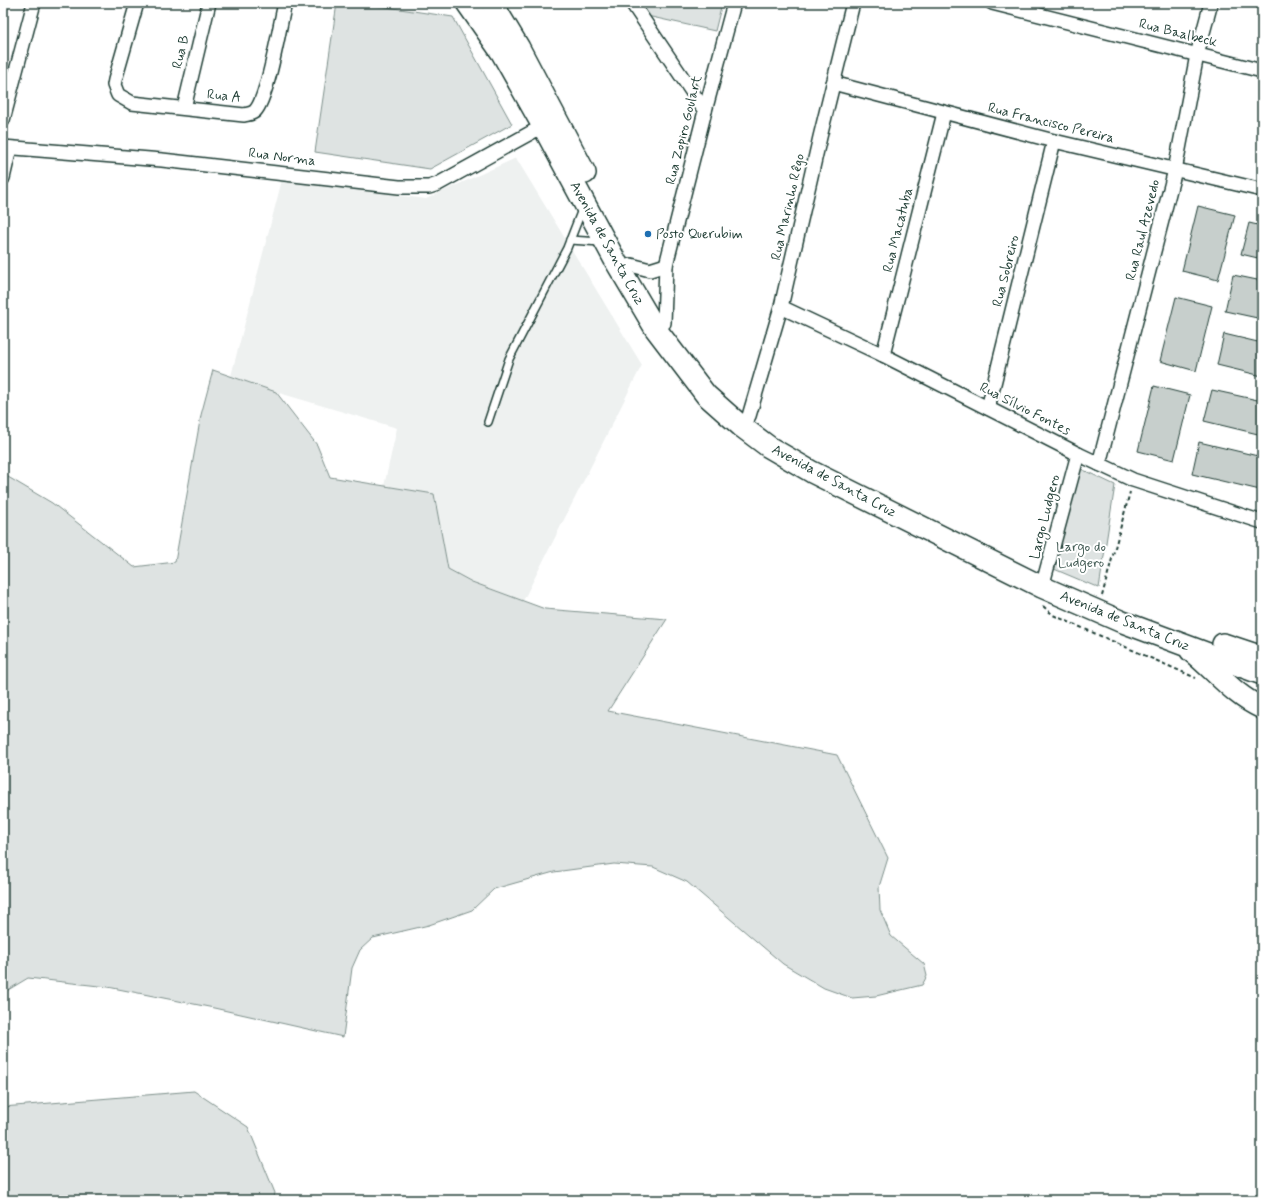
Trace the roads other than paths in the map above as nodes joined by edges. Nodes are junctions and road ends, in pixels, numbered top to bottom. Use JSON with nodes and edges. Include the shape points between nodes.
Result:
{"nodes":[{"id":1,"x":34,"y":3,"type":"edge"},
{"id":2,"x":137,"y":3,"type":"edge"},
{"id":3,"x":209,"y":3,"type":"edge"},
{"id":4,"x":285,"y":3,"type":"edge"},
{"id":5,"x":467,"y":3,"type":"edge"},
{"id":6,"x":492,"y":3,"type":"edge"},
{"id":7,"x":632,"y":3,"type":"edge"},
{"id":8,"x":734,"y":3,"type":"edge"},
{"id":9,"x":853,"y":3,"type":"edge"},
{"id":10,"x":992,"y":3,"type":"edge"},
{"id":11,"x":1211,"y":3,"type":"edge"},
{"id":12,"x":1197,"y":55,"type":"junction"},
{"id":13,"x":1262,"y":71,"type":"edge"},
{"id":14,"x":833,"y":83,"type":"junction"},
{"id":15,"x":7,"y":87,"type":"edge"},
{"id":16,"x":184,"y":108,"type":"junction"},
{"id":17,"x":704,"y":111,"type":"junction"},
{"id":18,"x":944,"y":113,"type":"junction"},
{"id":19,"x":3,"y":120,"type":"edge"},
{"id":20,"x":543,"y":126,"type":"junction"},
{"id":21,"x":1054,"y":141,"type":"junction"},
{"id":22,"x":6,"y":148,"type":"edge"},
{"id":23,"x":1175,"y":170,"type":"junction"},
{"id":24,"x":3,"y":178,"type":"edge"},
{"id":25,"x":1262,"y":190,"type":"edge"},
{"id":26,"x":585,"y":203,"type":"junction"},
{"id":27,"x":570,"y":240,"type":"junction"},
{"id":28,"x":605,"y":242,"type":"junction"},
{"id":29,"x":631,"y":265,"type":"junction"},
{"id":30,"x":666,"y":265,"type":"junction"},
{"id":31,"x":781,"y":307,"type":"junction"},
{"id":32,"x":664,"y":323,"type":"junction"},
{"id":33,"x":882,"y":355,"type":"junction"},
{"id":34,"x":988,"y":408,"type":"junction"},
{"id":35,"x":750,"y":416,"type":"junction"},
{"id":36,"x":488,"y":422,"type":"dead end"},
{"id":37,"x":1078,"y":454,"type":"junction"},
{"id":38,"x":1100,"y":464,"type":"junction"},
{"id":39,"x":1262,"y":522,"type":"edge"},
{"id":40,"x":1043,"y":589,"type":"junction"},
{"id":41,"x":1173,"y":640,"type":"junction"},
{"id":42,"x":1262,"y":657,"type":"edge"},
{"id":43,"x":1262,"y":674,"type":"edge"},
{"id":44,"x":1262,"y":708,"type":"edge"}],
"edges":[{"from":1,"to":15,"type":"street"},
{"from":2,"to":16,"type":"street","name":"Rua A","via":[[114,85],[118,95],[132,103]]},
{"from":3,"to":16,"type":"street","name":"Rua B"},
{"from":4,"to":16,"type":"street","name":"Rua A","via":[[265,93],[254,112],[244,115]]},
{"from":5,"to":20,"type":"main road","name":"Avenida de Santa Cruz","via":[[502,53]]},
{"from":6,"to":29,"type":"main road","name":"Avenida de Santa Cruz","via":[[556,117]]},
{"from":7,"to":17,"type":"street"},
{"from":8,"to":17,"type":"street","name":"Rua Zopiro Goulart"},
{"from":9,"to":14,"type":"street","name":"Rua Marinho Rêgo"},
{"from":10,"to":12,"type":"street","name":"Rua Baalbeck"},
{"from":11,"to":12,"type":"street","name":"Rua Raul Azevedo"},
{"from":12,"to":13,"type":"street","name":"Rua Baalbeck"},
{"from":12,"to":23,"type":"street","name":"Rua Raul Azevedo"},
{"from":14,"to":18,"type":"street","name":"Rua Francisco Pereira"},
{"from":14,"to":31,"type":"street","name":"Rua Marinho Rêgo"},
{"from":15,"to":19,"type":"street"},
{"from":17,"to":30,"type":"street","name":"Rua Zopiro Goulart"},
{"from":18,"to":21,"type":"street","name":"Rua Francisco Pereira"},
{"from":18,"to":33,"type":"street","name":"Rua Macatuba"},
{"from":20,"to":22,"type":"street","name":"Rua Norma","via":[[452,177],[428,187],[399,187],[162,160]]},
{"from":20,"to":26,"type":"main road","name":"Avenida de Santa Cruz"},
{"from":21,"to":23,"type":"street","name":"Rua Francisco Pereira"},
{"from":21,"to":34,"type":"street","name":"Rua Sobreiro"},
{"from":22,"to":24,"type":"street"},
{"from":23,"to":25,"type":"street","name":"Rua Francisco Pereira"},
{"from":23,"to":38,"type":"street","name":"Rua Raul Azevedo"},
{"from":26,"to":27,"type":"lane"},
{"from":26,"to":28,"type":"main road","name":"Avenida de Santa Cruz"},
{"from":27,"to":28,"type":"lane"},
{"from":27,"to":36,"type":"lane","via":[[509,359]]},
{"from":28,"to":40,"type":"main road","name":"Avenida de Santa Cruz","via":[[655,328],[677,358],[706,395],[741,426],[812,472]]},
{"from":29,"to":30,"type":"street","via":[[650,270]]},
{"from":29,"to":32,"type":"main road","name":"Avenida de Santa Cruz"},
{"from":30,"to":32,"type":"street","name":"Rua Zopiro Goulart"},
{"from":31,"to":33,"type":"street","name":"Rua Sílvio Fontes"},
{"from":31,"to":35,"type":"street","name":"Rua Marinho Rêgo"},
{"from":32,"to":35,"type":"main road","name":"Avenida de Santa Cruz","via":[[684,351],[713,383]]},
{"from":33,"to":34,"type":"street","name":"Rua Sílvio Fontes"},
{"from":34,"to":37,"type":"street","name":"Rua Sílvio Fontes"},
{"from":35,"to":40,"type":"main road","name":"Avenida de Santa Cruz","via":[[773,435],[814,460],[924,517]]},
{"from":37,"to":38,"type":"street","name":"Rua Sílvio Fontes"},
{"from":37,"to":40,"type":"street","name":"Largo Ludgero"},
{"from":38,"to":39,"type":"street","name":"Rua Sílvio Fontes","via":[[1133,480]]},
{"from":40,"to":41,"type":"main road","name":"Avenida de Santa Cruz"},
{"from":40,"to":42,"type":"main road","name":"Avenida de Santa Cruz","via":[[1101,599]]},
{"from":41,"to":43,"type":"main road","name":"Avenida de Santa Cruz"},
{"from":41,"to":44,"type":"main road","via":[[1192,652],[1236,693]]}]}
